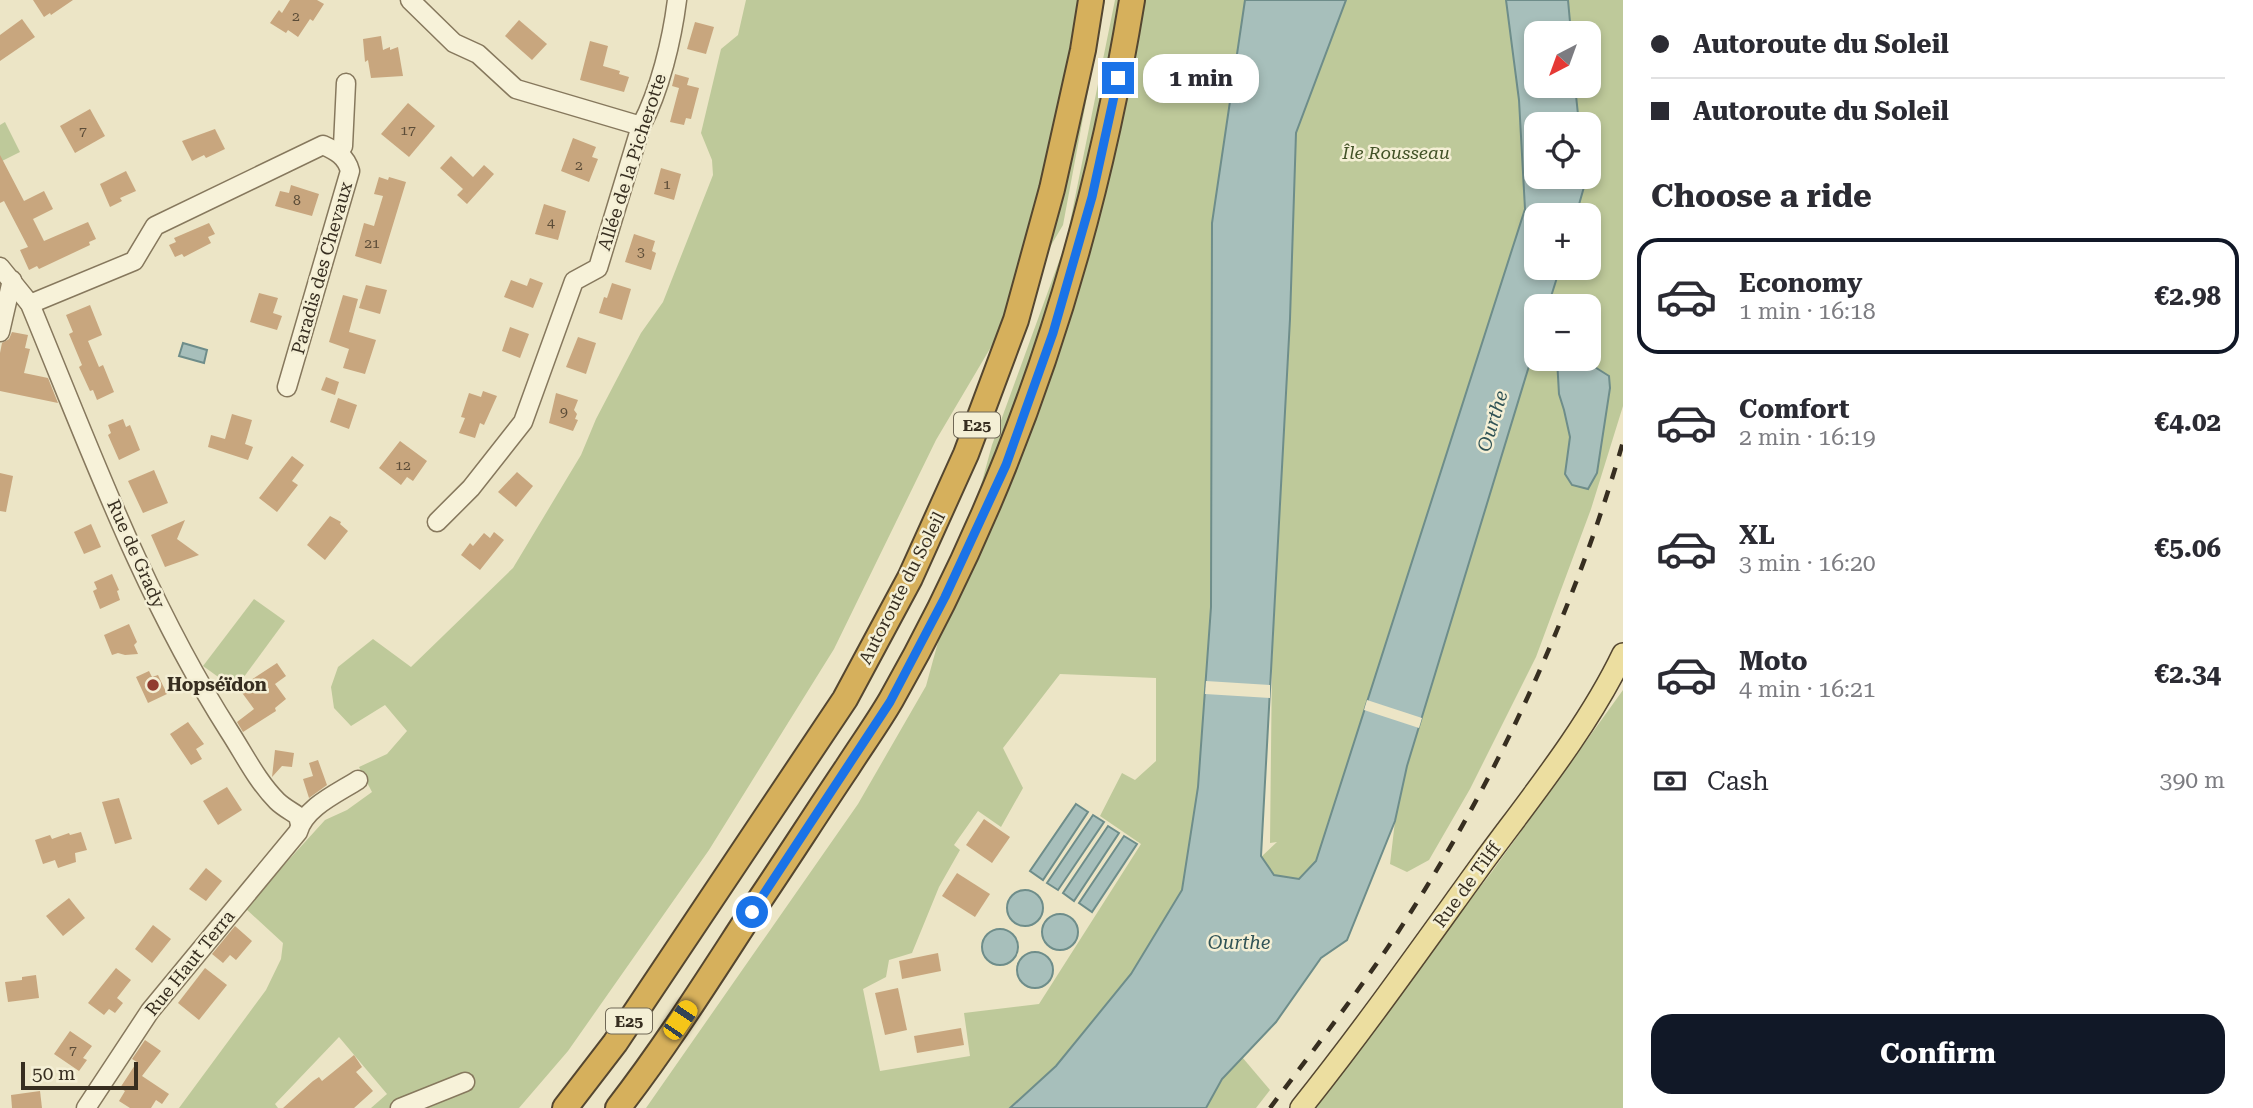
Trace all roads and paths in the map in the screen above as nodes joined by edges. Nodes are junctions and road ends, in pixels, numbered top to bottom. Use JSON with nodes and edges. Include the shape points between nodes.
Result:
{"nodes":[{"id":1,"x":410,"y":0,"type":"edge"},
{"id":2,"x":677,"y":0,"type":"edge"},
{"id":3,"x":1091,"y":0,"type":"edge"},
{"id":4,"x":1132,"y":0,"type":"edge"},
{"id":5,"x":346,"y":83,"type":"dead end"},
{"id":6,"x":641,"y":126,"type":"junction"},
{"id":7,"x":339,"y":153,"type":"junction"},
{"id":8,"x":6,"y":274,"type":"edge"},
{"id":9,"x":30,"y":304,"type":"junction"},
{"id":10,"x":0,"y":332,"type":"edge"},
{"id":11,"x":287,"y":387,"type":"dead end"},
{"id":12,"x":437,"y":522,"type":"dead end"},
{"id":13,"x":1623,"y":654,"type":"edge"},
{"id":14,"x":358,"y":780,"type":"dead end"},
{"id":15,"x":300,"y":824,"type":"junction"},
{"id":16,"x":465,"y":1082,"type":"dead end"},
{"id":17,"x":627,"y":1102,"type":"edge"},
{"id":18,"x":86,"y":1108,"type":"edge"},
{"id":19,"x":400,"y":1108,"type":"edge"},
{"id":20,"x":565,"y":1108,"type":"edge"},
{"id":21,"x":1301,"y":1108,"type":"edge"}],
"edges":[{"from":1,"to":6,"type":"street","via":[[454,43],[478,54],[516,89]]},
{"from":2,"to":6,"type":"street","name":"Allée de la Picherotte","via":[[654,96]]},
{"from":3,"to":20,"type":"highway","name":"Autoroute du Soleil","number":"E25","via":[[1052,189],[1016,320],[966,454],[910,578],[845,699],[615,1043]]},
{"from":4,"to":17,"type":"highway","number":"E25","via":[[1092,197],[1053,333],[1006,465],[890,702]]},
{"from":5,"to":7,"type":"street","name":"Paradis des Chevaux"},
{"from":6,"to":12,"type":"street","name":"Allée de la Picherotte","via":[[598,268],[574,281],[523,422],[471,488]]},
{"from":7,"to":9,"type":"street","via":[[323,145],[155,226],[134,261]]},
{"from":7,"to":11,"type":"street","name":"Paradis des Chevaux","via":[[350,171]]},
{"from":8,"to":9,"type":"street","name":"Rue de Grady"},
{"from":8,"to":10,"type":"street"},
{"from":9,"to":15,"type":"street","name":"Rue de Grady","via":[[142,572],[172,632],[266,788],[298,816]]},
{"from":13,"to":21,"type":"main road","name":"Rue de Tilff","via":[[1521,811]]},
{"from":14,"to":15,"type":"street","name":"Rue Haut Terra","via":[[315,807]]},
{"from":15,"to":18,"type":"street","name":"Rue Haut Terra","via":[[150,1011]]},
{"from":16,"to":19,"type":"street"}]}
